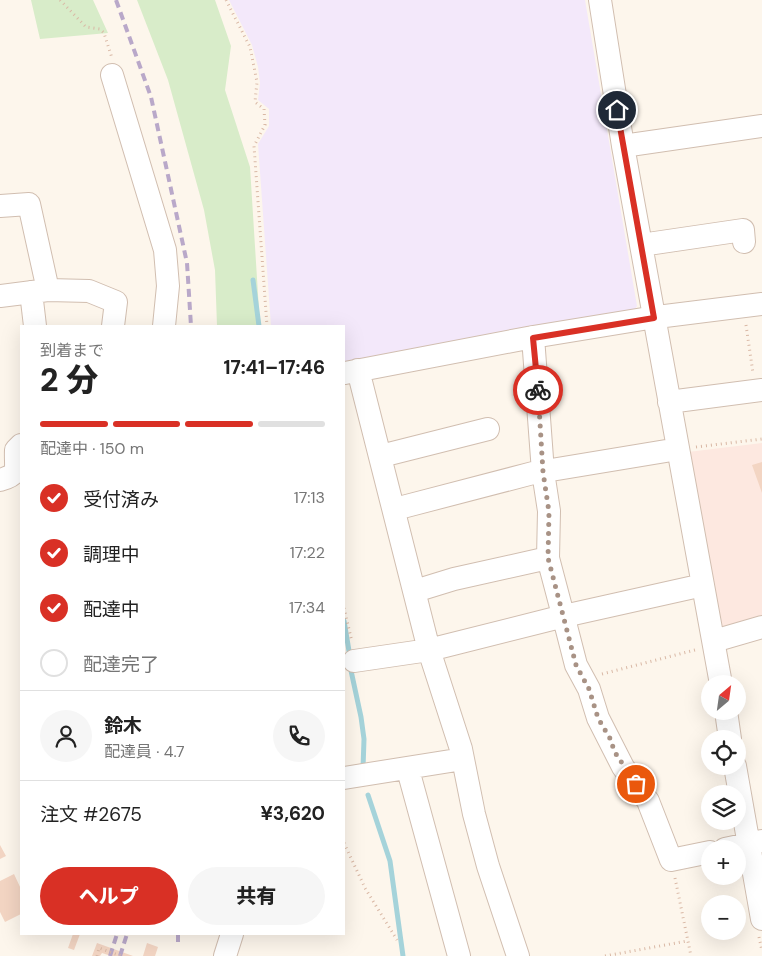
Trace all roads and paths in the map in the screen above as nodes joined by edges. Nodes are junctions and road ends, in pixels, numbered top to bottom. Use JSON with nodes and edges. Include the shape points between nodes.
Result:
{"nodes":[{"id":1,"x":60,"y":0,"type":"edge"},
{"id":2,"x":226,"y":0,"type":"edge"},
{"id":3,"x":600,"y":0,"type":"edge"},
{"id":4,"x":112,"y":75,"type":"joint"},
{"id":5,"x":762,"y":126,"type":"edge"},
{"id":6,"x":623,"y":146,"type":"junction"},
{"id":7,"x":0,"y":206,"type":"edge"},
{"id":8,"x":744,"y":242,"type":"dead end"},
{"id":9,"x":641,"y":245,"type":"junction"},
{"id":10,"x":40,"y":291,"type":"junction"},
{"id":11,"x":0,"y":296,"type":"edge"},
{"id":12,"x":752,"y":305,"type":"edge"},
{"id":13,"x":654,"y":318,"type":"junction"},
{"id":14,"x":35,"y":325,"type":"edge"},
{"id":15,"x":113,"y":325,"type":"edge"},
{"id":16,"x":164,"y":325,"type":"edge"},
{"id":17,"x":267,"y":325,"type":"edge"},
{"id":18,"x":533,"y":338,"type":"junction"},
{"id":19,"x":351,"y":372,"type":"edge"},
{"id":20,"x":759,"y":390,"type":"edge"},
{"id":21,"x":669,"y":402,"type":"junction"},
{"id":22,"x":488,"y":428,"type":"dead end"},
{"id":23,"x":762,"y":440,"type":"edge"},
{"id":24,"x":20,"y":446,"type":"edge"},
{"id":25,"x":678,"y":448,"type":"junction"},
{"id":26,"x":381,"y":456,"type":"junction"},
{"id":27,"x":543,"y":472,"type":"junction"},
{"id":28,"x":0,"y":480,"type":"edge"},
{"id":29,"x":395,"y":509,"type":"junction"},
{"id":30,"x":548,"y":558,"type":"junction"},
{"id":31,"x":703,"y":585,"type":"junction"},
{"id":32,"x":415,"y":592,"type":"junction"},
{"id":33,"x":345,"y":612,"type":"edge"},
{"id":34,"x":564,"y":616,"type":"junction"},
{"id":35,"x":762,"y":627,"type":"edge"},
{"id":36,"x":706,"y":645,"type":"junction"},
{"id":37,"x":429,"y":650,"type":"junction"},
{"id":38,"x":356,"y":661,"type":"joint"},
{"id":39,"x":598,"y":675,"type":"dead end"},
{"id":40,"x":718,"y":675,"type":"edge"},
{"id":41,"x":463,"y":760,"type":"junction"},
{"id":42,"x":410,"y":769,"type":"junction"},
{"id":43,"x":737,"y":775,"type":"edge"},
{"id":44,"x":345,"y":778,"type":"edge"},
{"id":45,"x":755,"y":843,"type":"edge"},
{"id":46,"x":345,"y":845,"type":"edge"},
{"id":47,"x":701,"y":854,"type":"edge"},
{"id":48,"x":671,"y":860,"type":"junction"},
{"id":49,"x":762,"y":919,"type":"edge"},
{"id":50,"x":232,"y":935,"type":"edge"},
{"id":51,"x":397,"y":940,"type":"dead end"},
{"id":52,"x":687,"y":941,"type":"junction"},
{"id":53,"x":97,"y":956,"type":"edge"},
{"id":54,"x":121,"y":956,"type":"edge"},
{"id":55,"x":225,"y":956,"type":"edge"},
{"id":56,"x":459,"y":956,"type":"edge"},
{"id":57,"x":518,"y":956,"type":"edge"},
{"id":58,"x":605,"y":956,"type":"edge"},
{"id":59,"x":691,"y":956,"type":"edge"}],
"edges":[{"from":1,"to":4,"type":"path","via":[[86,26],[100,29],[104,34],[115,69]]},
{"from":2,"to":17,"type":"path","via":[[250,47],[257,82],[255,102],[264,109],[265,125],[254,146]]},
{"from":3,"to":6,"type":"street"},
{"from":4,"to":16,"type":"street","via":[[165,250],[168,286]]},
{"from":5,"to":6,"type":"street"},
{"from":6,"to":9,"type":"street"},
{"from":7,"to":10,"type":"street","via":[[30,204]]},
{"from":8,"to":9,"type":"street","via":[[743,230]]},
{"from":9,"to":13,"type":"street"},
{"from":10,"to":11,"type":"street"},
{"from":10,"to":14,"type":"street"},
{"from":10,"to":15,"type":"street","via":[[89,291],[116,302]]},
{"from":12,"to":13,"type":"street"},
{"from":12,"to":20,"type":"path"},
{"from":13,"to":18,"type":"street"},
{"from":13,"to":21,"type":"street"},
{"from":18,"to":19,"type":"street"},
{"from":18,"to":27,"type":"street"},
{"from":19,"to":26,"type":"street"},
{"from":20,"to":21,"type":"street"},
{"from":21,"to":25,"type":"street"},
{"from":22,"to":26,"type":"street"},
{"from":23,"to":25,"type":"path"},
{"from":24,"to":28,"type":"street","via":[[16,450],[16,472]]},
{"from":25,"to":27,"type":"street"},
{"from":25,"to":31,"type":"street"},
{"from":26,"to":29,"type":"street"},
{"from":27,"to":29,"type":"street"},
{"from":27,"to":30,"type":"street","via":[[549,512]]},
{"from":29,"to":32,"type":"street"},
{"from":30,"to":32,"type":"street"},
{"from":30,"to":34,"type":"street"},
{"from":31,"to":34,"type":"street"},
{"from":31,"to":36,"type":"street"},
{"from":32,"to":37,"type":"street"},
{"from":33,"to":38,"type":"path"},
{"from":34,"to":37,"type":"street"},
{"from":34,"to":48,"type":"street","via":[[576,665],[589,689],[598,718],[623,767],[648,801]]},
{"from":35,"to":36,"type":"street"},
{"from":36,"to":39,"type":"path"},
{"from":36,"to":40,"type":"street"},
{"from":37,"to":38,"type":"street"},
{"from":37,"to":41,"type":"street"},
{"from":41,"to":42,"type":"street"},
{"from":41,"to":57,"type":"street","via":[[488,866]]},
{"from":42,"to":44,"type":"street"},
{"from":42,"to":56,"type":"street"},
{"from":43,"to":45,"type":"street"},
{"from":45,"to":49,"type":"street"},
{"from":46,"to":51,"type":"path","via":[[365,888]]},
{"from":47,"to":48,"type":"street"},
{"from":48,"to":52,"type":"path"},
{"from":50,"to":55,"type":"street"},
{"from":52,"to":58,"type":"path"},
{"from":52,"to":59,"type":"path"},
{"from":53,"to":54,"type":"path","bridge":true,"via":[[100,948]]}]}
